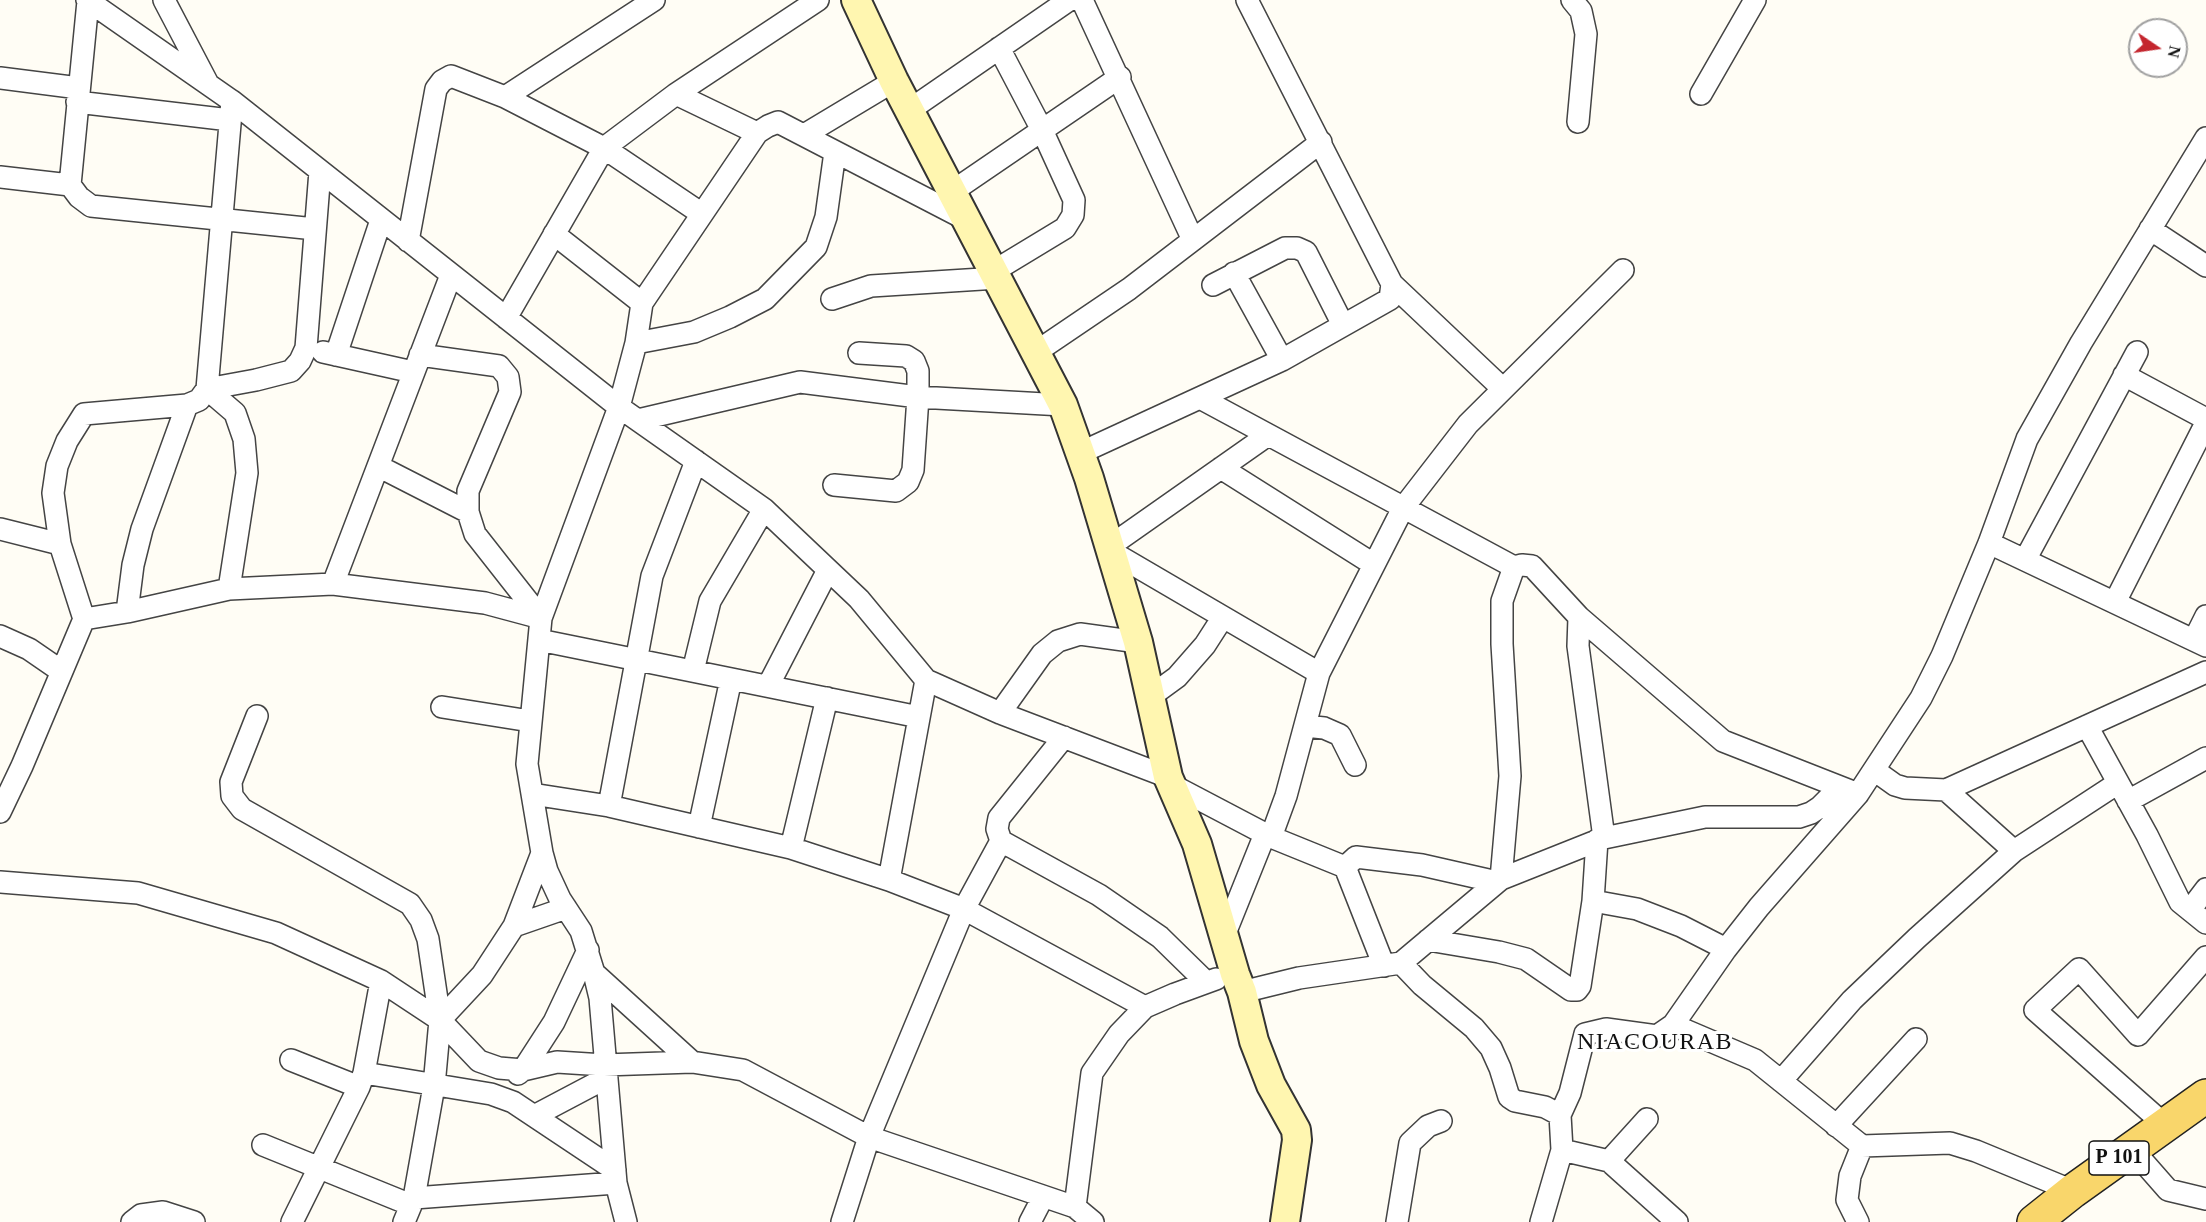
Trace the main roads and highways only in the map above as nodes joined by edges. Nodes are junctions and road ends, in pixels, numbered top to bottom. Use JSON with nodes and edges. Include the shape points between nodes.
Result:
{"nodes":[{"id":1,"x":2206,"y":1096,"type":"edge"},
{"id":2,"x":2034,"y":1222,"type":"edge"}],
"edges":[{"from":1,"to":2,"type":"main road","number":"P 101"}]}
